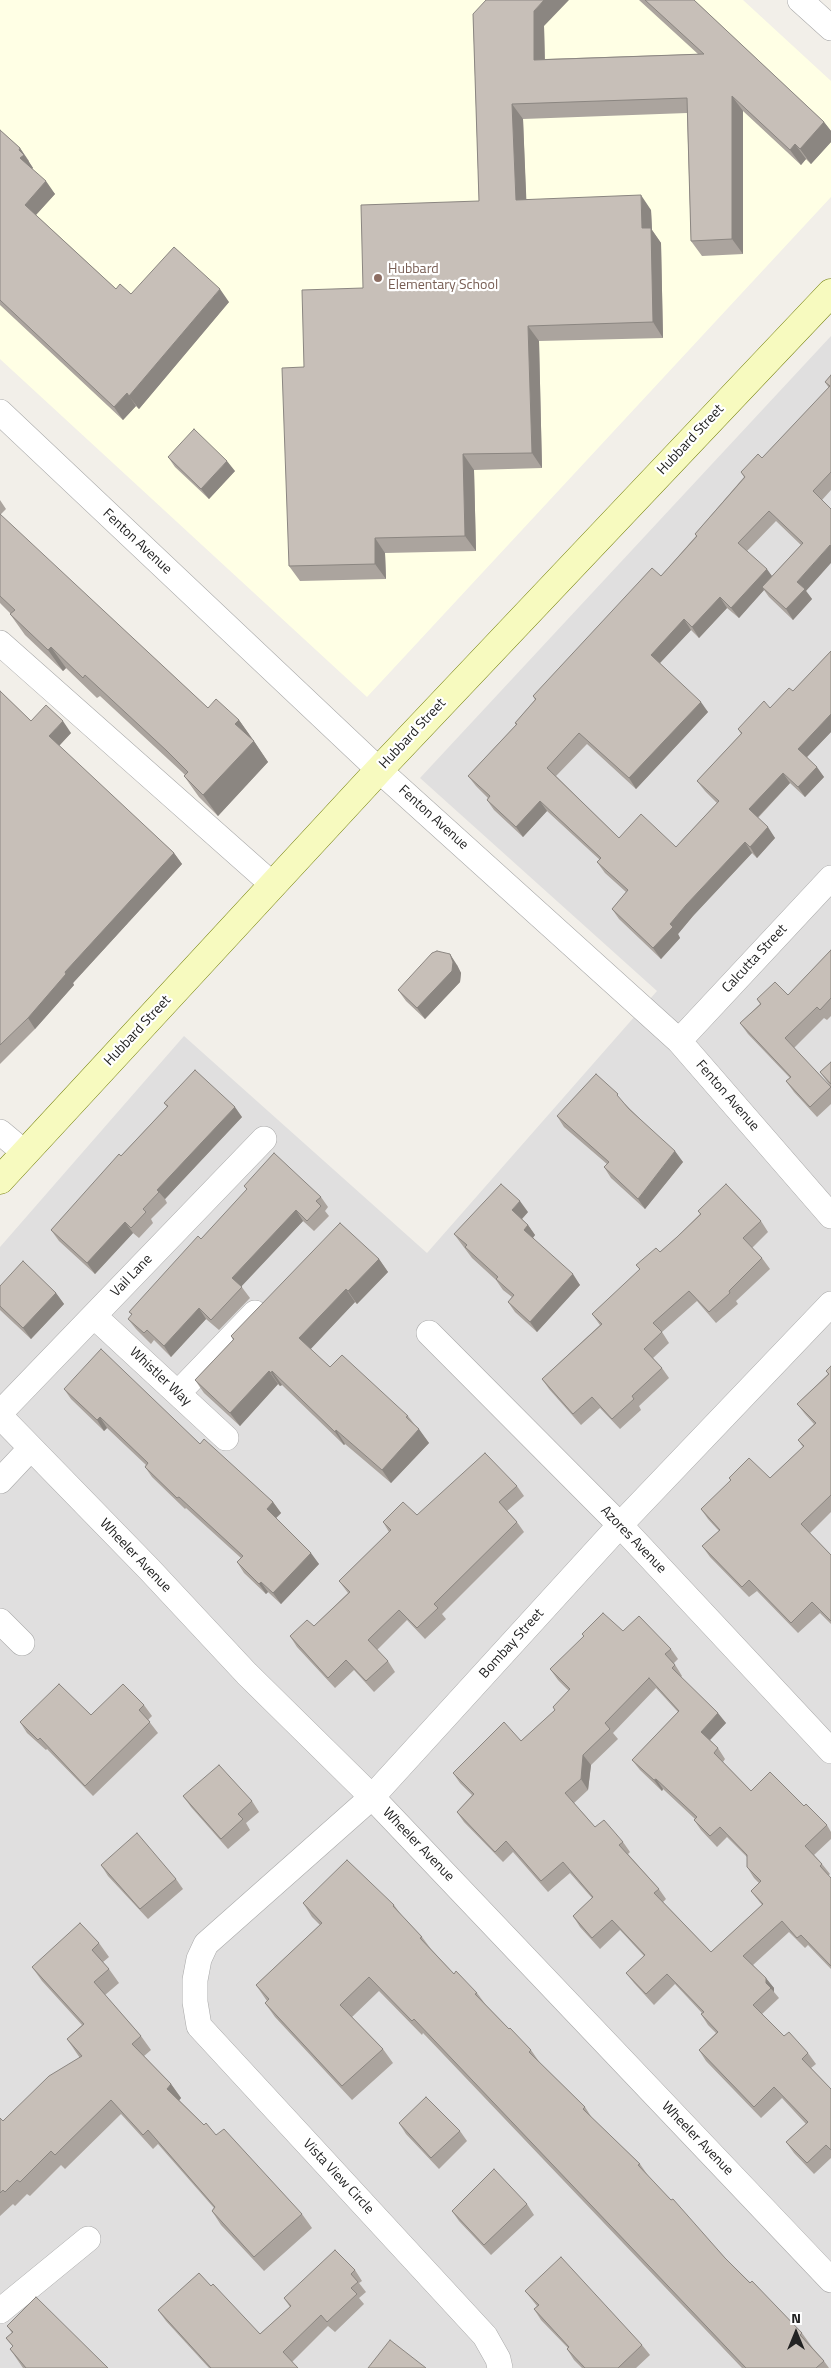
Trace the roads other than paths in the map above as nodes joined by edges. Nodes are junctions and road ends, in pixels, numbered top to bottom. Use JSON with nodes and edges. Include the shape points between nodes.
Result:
{"nodes":[{"id":1,"x":800,"y":0,"type":"edge"},
{"id":2,"x":831,"y":28,"type":"edge"},
{"id":3,"x":831,"y":293,"type":"edge"},
{"id":4,"x":0,"y":412,"type":"edge"},
{"id":5,"x":0,"y":643,"type":"edge"},
{"id":6,"x":380,"y":770,"type":"junction"},
{"id":7,"x":831,"y":878,"type":"edge"},
{"id":8,"x":273,"y":885,"type":"junction"},
{"id":9,"x":678,"y":1041,"type":"junction"},
{"id":10,"x":0,"y":1132,"type":"edge"},
{"id":11,"x":264,"y":1139,"type":"dead end"},
{"id":12,"x":25,"y":1153,"type":"junction"},
{"id":13,"x":0,"y":1180,"type":"edge"},
{"id":14,"x":831,"y":1216,"type":"edge"},
{"id":15,"x":274,"y":1294,"type":"edge"},
{"id":16,"x":831,"y":1304,"type":"edge"},
{"id":17,"x":94,"y":1316,"type":"junction"},
{"id":18,"x":430,"y":1333,"type":"dead end"},
{"id":19,"x":178,"y":1393,"type":"junction"},
{"id":20,"x":0,"y":1415,"type":"edge"},
{"id":21,"x":226,"y":1438,"type":"dead end"},
{"id":22,"x":31,"y":1448,"type":"junction"},
{"id":23,"x":0,"y":1481,"type":"edge"},
{"id":24,"x":620,"y":1525,"type":"junction"},
{"id":25,"x":0,"y":1620,"type":"edge"},
{"id":26,"x":22,"y":1643,"type":"dead end"},
{"id":27,"x":831,"y":1751,"type":"edge"},
{"id":28,"x":372,"y":1796,"type":"junction"},
{"id":29,"x":195,"y":1980,"type":"joint"},
{"id":30,"x":88,"y":2239,"type":"dead end"},
{"id":31,"x":831,"y":2280,"type":"edge"},
{"id":32,"x":0,"y":2311,"type":"edge"},
{"id":33,"x":500,"y":2368,"type":"edge"}],
"edges":[{"from":1,"to":2,"type":"street"},
{"from":3,"to":6,"type":"main road","name":"Hubbard Street"},
{"from":4,"to":6,"type":"street","name":"Fenton Avenue"},
{"from":5,"to":8,"type":"street"},
{"from":6,"to":8,"type":"main road","name":"Hubbard Street"},
{"from":6,"to":9,"type":"street","name":"Fenton Avenue"},
{"from":7,"to":9,"type":"street","name":"Calcutta Street"},
{"from":8,"to":12,"type":"main road","name":"Hubbard Street"},
{"from":9,"to":14,"type":"street","name":"Fenton Avenue"},
{"from":10,"to":12,"type":"street"},
{"from":11,"to":17,"type":"street","name":"Vail Lane"},
{"from":12,"to":13,"type":"main road","name":"Hubbard Street"},
{"from":15,"to":19,"type":"street"},
{"from":16,"to":24,"type":"street","name":"Bombay Street"},
{"from":17,"to":19,"type":"street","name":"Whistler Way"},
{"from":17,"to":20,"type":"street","name":"Vail Lane"},
{"from":18,"to":24,"type":"street","name":"Azores Avenue"},
{"from":19,"to":21,"type":"street","name":"Whistler Way"},
{"from":20,"to":22,"type":"street","name":"Wheeler Avenue"},
{"from":22,"to":23,"type":"street"},
{"from":22,"to":28,"type":"street","name":"Wheeler Avenue","via":[[247,1674]]},
{"from":24,"to":27,"type":"street","name":"Azores Avenue"},
{"from":24,"to":28,"type":"street","name":"Bombay Street"},
{"from":25,"to":26,"type":"street"},
{"from":28,"to":29,"type":"street","name":"Bombay Street","via":[[206,1944]]},
{"from":28,"to":31,"type":"street","name":"Wheeler Avenue"},
{"from":29,"to":33,"type":"street","name":"Vista View Circle","via":[[199,2026],[485,2336]]},
{"from":30,"to":32,"type":"street"}]}
